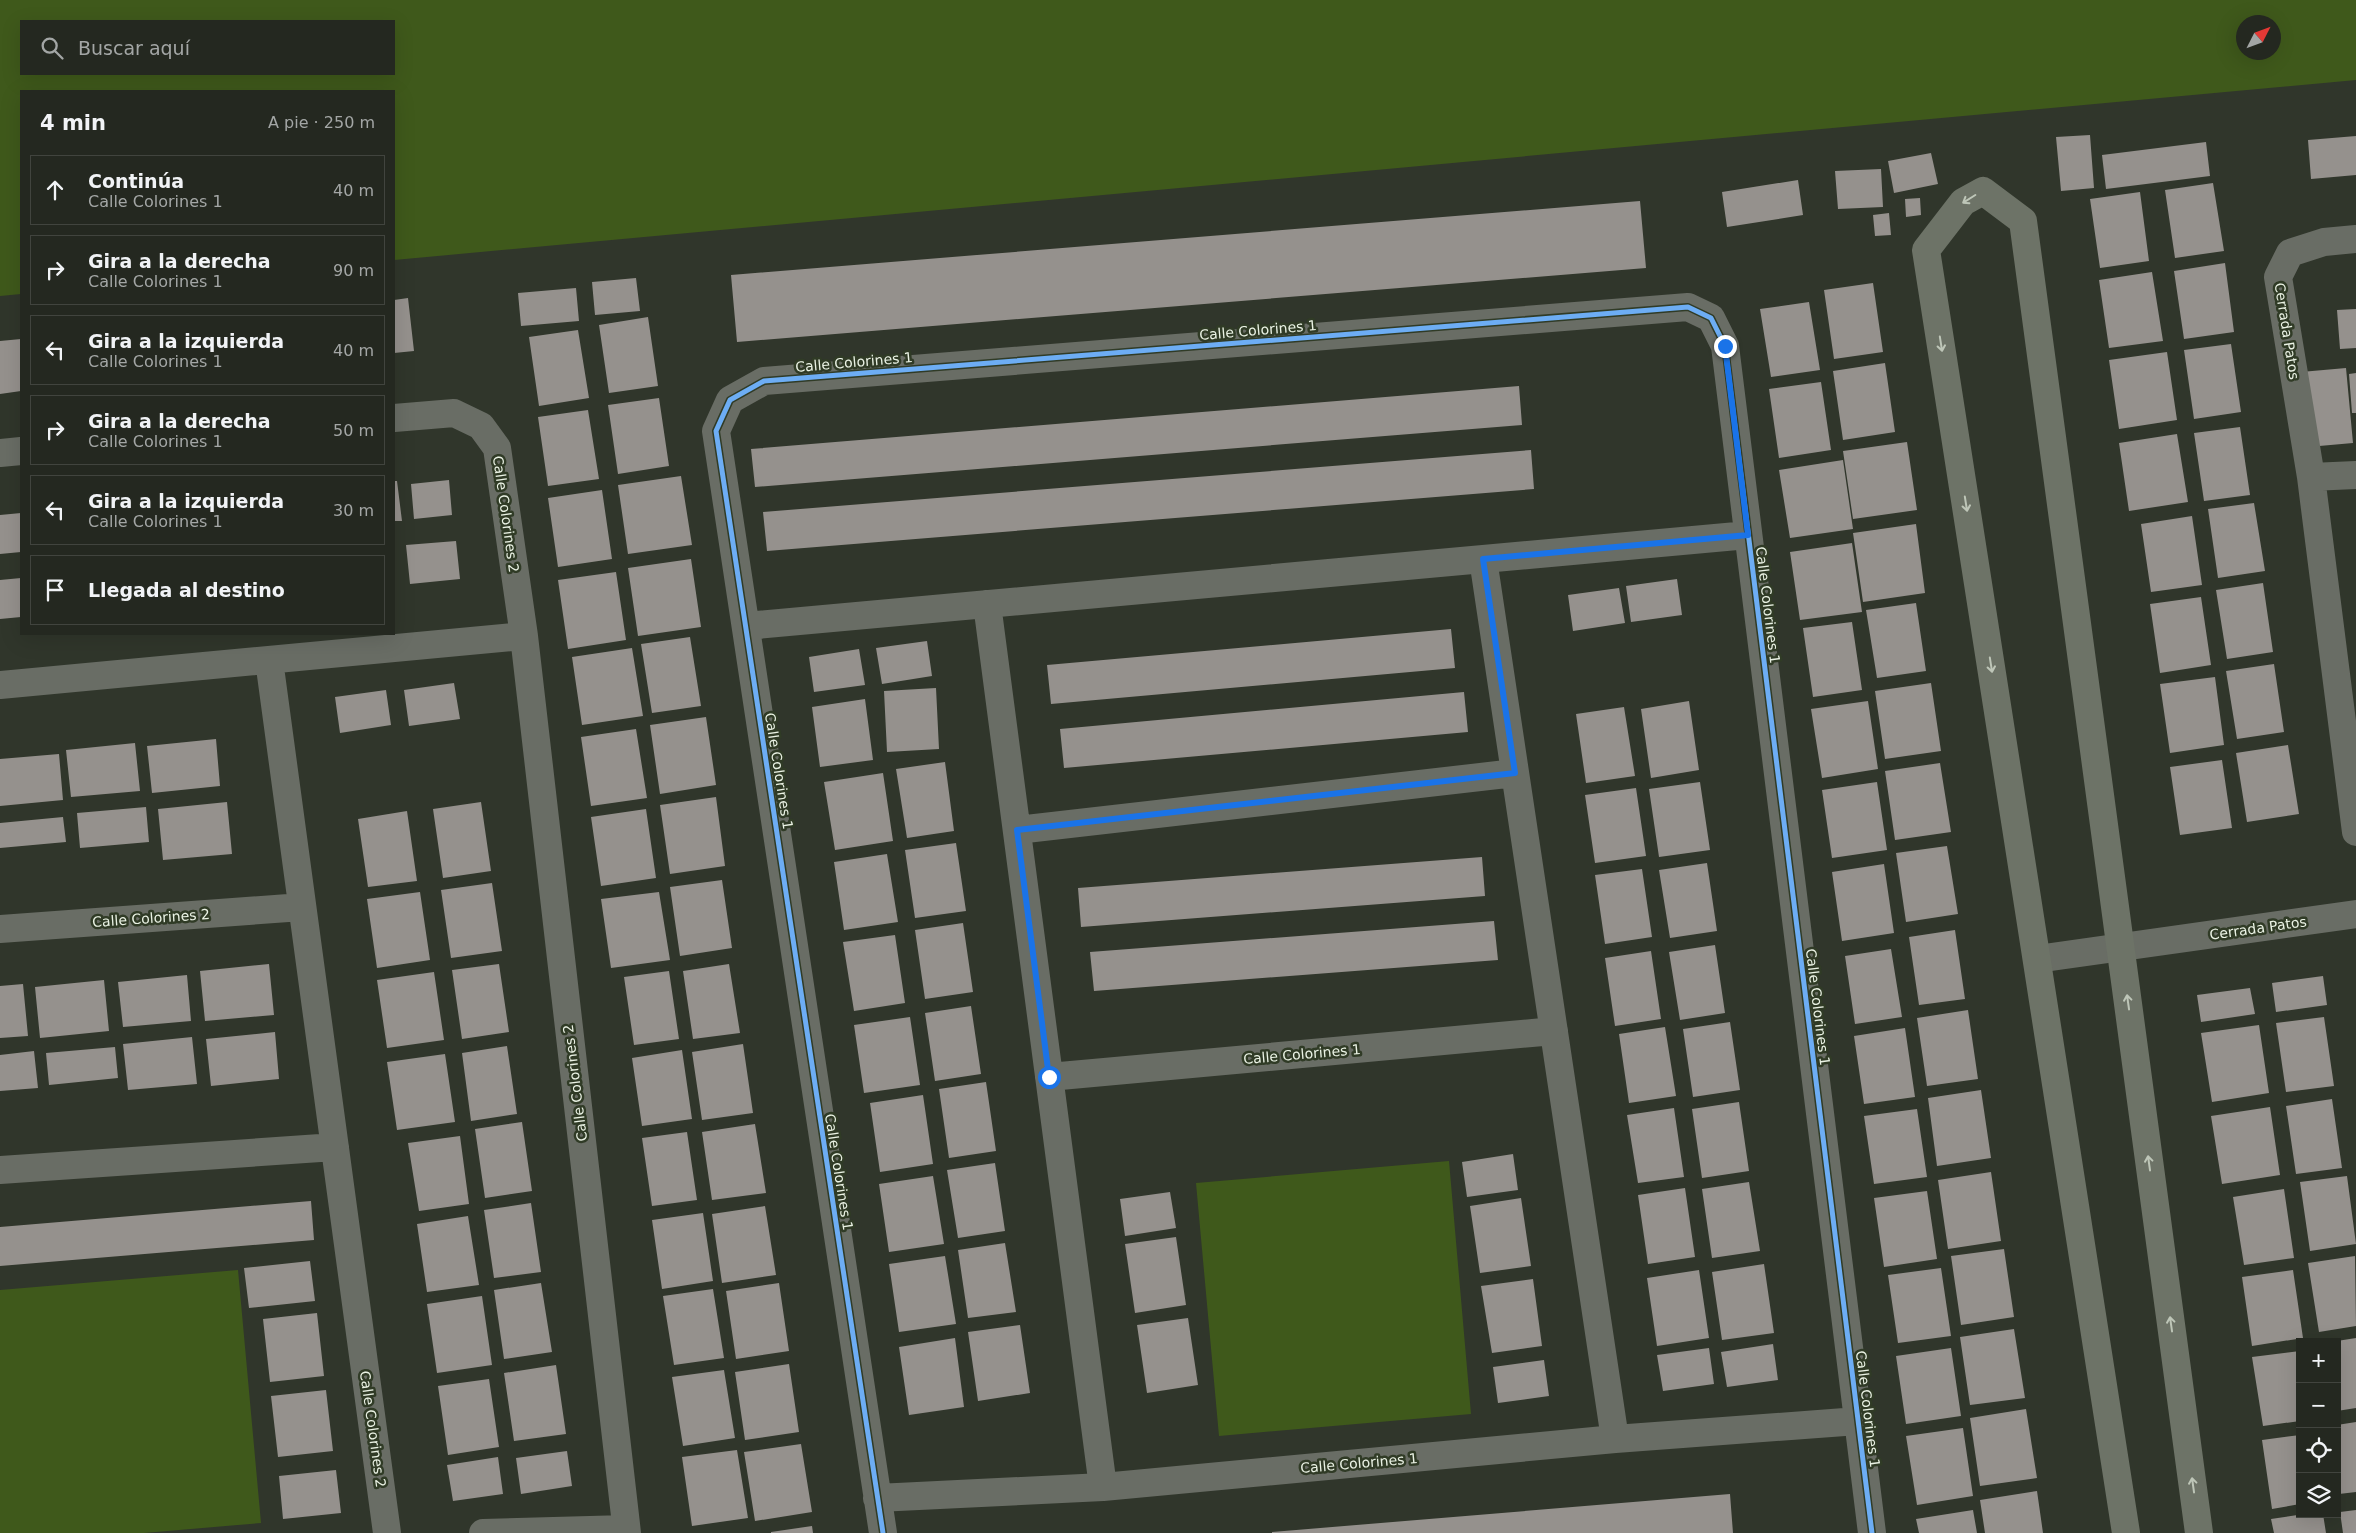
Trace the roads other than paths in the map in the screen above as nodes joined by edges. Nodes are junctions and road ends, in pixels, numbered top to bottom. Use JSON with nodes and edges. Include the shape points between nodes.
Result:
{"nodes":[{"id":1,"x":2356,"y":240,"type":"edge"},
{"id":2,"x":395,"y":418,"type":"edge"},
{"id":3,"x":20,"y":451,"type":"edge"},
{"id":4,"x":0,"y":452,"type":"edge"},
{"id":5,"x":2356,"y":474,"type":"edge"},
{"id":6,"x":2311,"y":477,"type":"junction"},
{"id":7,"x":1748,"y":535,"type":"junction"},
{"id":8,"x":1483,"y":559,"type":"junction"},
{"id":9,"x":987,"y":604,"type":"junction"},
{"id":10,"x":746,"y":626,"type":"junction"},
{"id":11,"x":524,"y":636,"type":"junction"},
{"id":12,"x":269,"y":660,"type":"junction"},
{"id":13,"x":0,"y":685,"type":"edge"},
{"id":14,"x":2348,"y":701,"type":"edge"},
{"id":15,"x":1515,"y":773,"type":"junction"},
{"id":16,"x":1017,"y":830,"type":"junction"},
{"id":17,"x":2356,"y":832,"type":"edge"},
{"id":18,"x":302,"y":907,"type":"junction"},
{"id":19,"x":2356,"y":914,"type":"edge"},
{"id":20,"x":0,"y":929,"type":"edge"},
{"id":21,"x":2120,"y":948,"type":"junction"},
{"id":22,"x":2037,"y":959,"type":"junction"},
{"id":23,"x":1554,"y":1031,"type":"junction"},
{"id":24,"x":1049,"y":1077,"type":"junction"},
{"id":25,"x":335,"y":1147,"type":"junction"},
{"id":26,"x":0,"y":1170,"type":"edge"},
{"id":27,"x":1858,"y":1421,"type":"junction"},
{"id":28,"x":1615,"y":1439,"type":"junction"},
{"id":29,"x":1103,"y":1487,"type":"junction"},
{"id":30,"x":877,"y":1498,"type":"junction"},
{"id":31,"x":626,"y":1531,"type":"edge"},
{"id":32,"x":387,"y":1533,"type":"edge"},
{"id":33,"x":483,"y":1533,"type":"edge"},
{"id":34,"x":883,"y":1533,"type":"edge"},
{"id":35,"x":1872,"y":1533,"type":"edge"},
{"id":36,"x":2126,"y":1533,"type":"edge"},
{"id":37,"x":2200,"y":1533,"type":"edge"}],
"edges":[{"from":1,"to":6,"type":"street","name":"Cerrada Patos","via":[[2324,242],[2290,253],[2278,277]]},
{"from":2,"to":11,"type":"street","name":"Calle Colorines 2","via":[[454,413],[481,426],[497,448]]},
{"from":3,"to":4,"type":"street"},
{"from":5,"to":6,"type":"street"},
{"from":6,"to":14,"type":"street","name":"Cerrada Patos"},
{"from":7,"to":8,"type":"street","name":"Calle Colorines 1"},
{"from":7,"to":10,"type":"street","name":"Calle Colorines 1","via":[[1725,346],[1712,318],[1688,307],[764,381],[730,400],[716,431]]},
{"from":7,"to":27,"type":"street","name":"Calle Colorines 1"},
{"from":8,"to":9,"type":"street","name":"Calle Colorines 1"},
{"from":8,"to":15,"type":"street"},
{"from":9,"to":10,"type":"street","name":"Calle Colorines 1"},
{"from":9,"to":16,"type":"street"},
{"from":10,"to":30,"type":"street","name":"Calle Colorines 1"},
{"from":11,"to":12,"type":"street"},
{"from":11,"to":31,"type":"street","name":"Calle Colorines 2"},
{"from":12,"to":13,"type":"street"},
{"from":12,"to":18,"type":"street","name":"Calle Colorines 2"},
{"from":14,"to":17,"type":"street","name":"Cerrada Patos"},
{"from":15,"to":16,"type":"street"},
{"from":15,"to":23,"type":"street"},
{"from":16,"to":24,"type":"street"},
{"from":18,"to":20,"type":"street","name":"Calle Colorines 2"},
{"from":18,"to":25,"type":"street","name":"Calle Colorines 2"},
{"from":19,"to":21,"type":"street","name":"Cerrada Patos"},
{"from":21,"to":22,"type":"street","name":"Cerrada Patos"},
{"from":21,"to":22,"type":"street","one_way":true,"via":[[2023,222],[1983,191],[1963,202],[1926,250]]},
{"from":37,"to":21,"type":"street","one_way":true},
{"from":22,"to":36,"type":"street"},
{"from":23,"to":24,"type":"street","name":"Calle Colorines 1"},
{"from":23,"to":28,"type":"street"},
{"from":24,"to":29,"type":"street"},
{"from":25,"to":26,"type":"street"},
{"from":25,"to":32,"type":"street","name":"Calle Colorines 2"},
{"from":27,"to":28,"type":"street","name":"Calle Colorines 1"},
{"from":27,"to":35,"type":"street","name":"Calle Colorines 1"},
{"from":28,"to":29,"type":"street","name":"Calle Colorines 1"},
{"from":29,"to":30,"type":"street","name":"Calle Colorines 1"},
{"from":30,"to":34,"type":"street","name":"Calle Colorines 1"},
{"from":31,"to":33,"type":"street","name":"Calle Colorines 2"}]}
